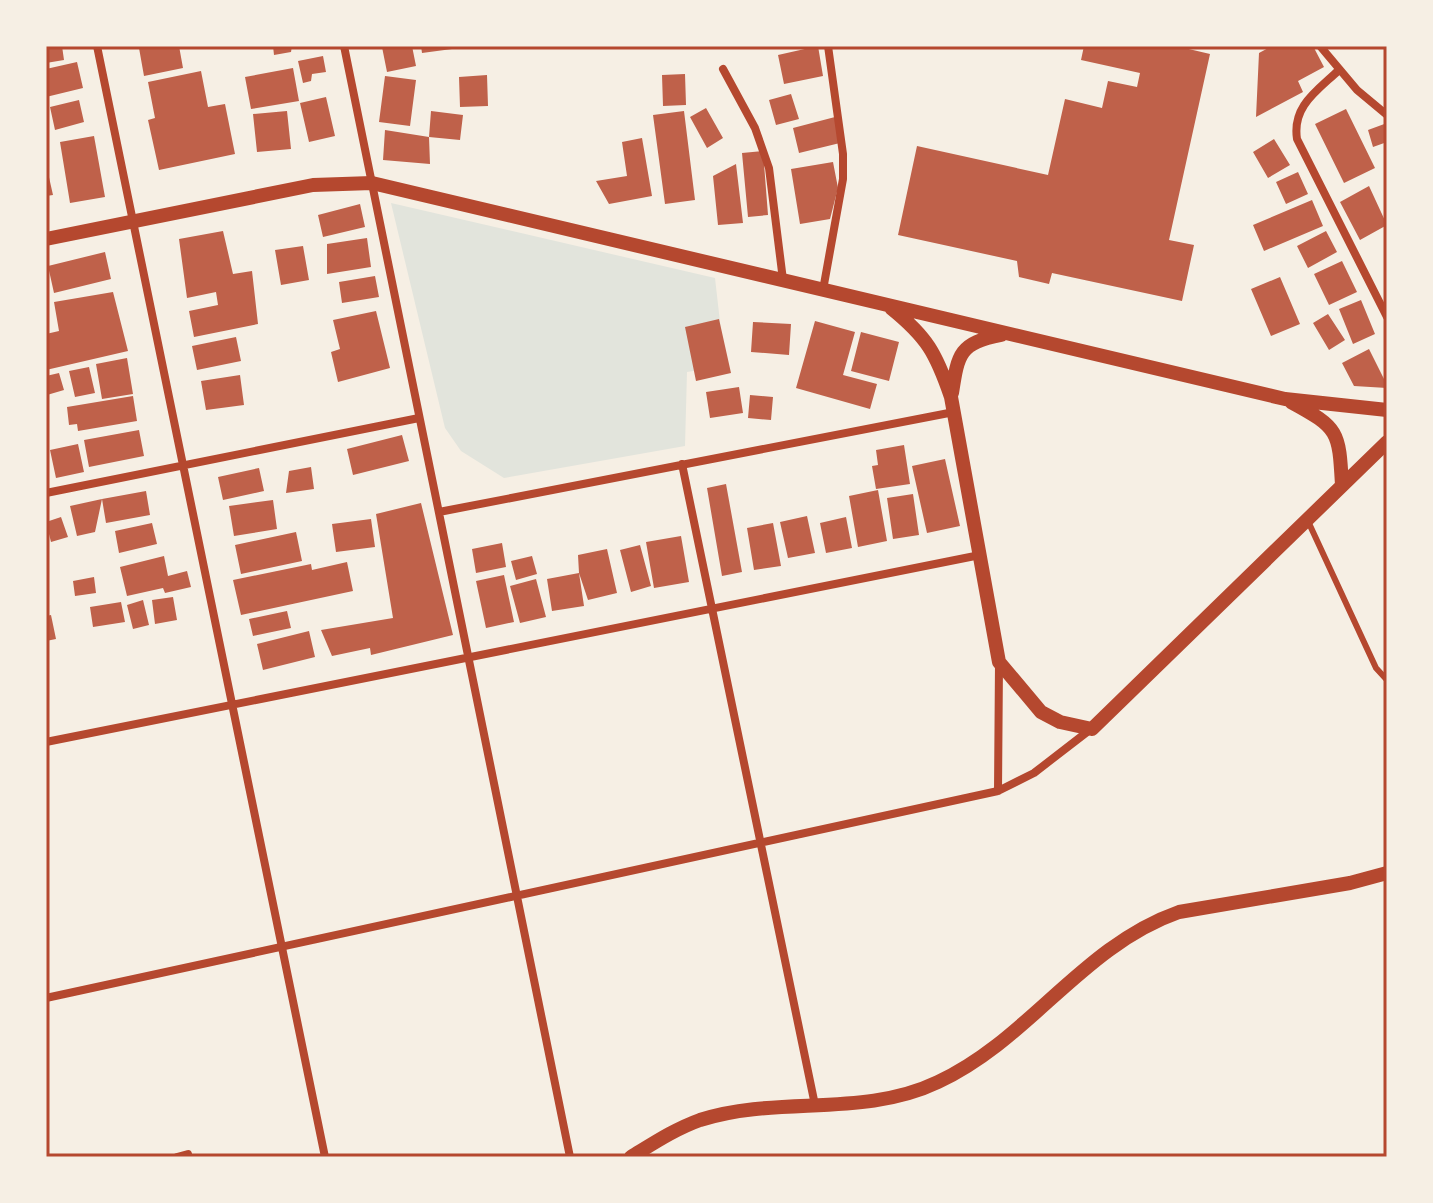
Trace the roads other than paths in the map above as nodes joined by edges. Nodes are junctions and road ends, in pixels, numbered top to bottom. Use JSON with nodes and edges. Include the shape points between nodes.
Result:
{"nodes":[{"id":1,"x":97,"y":46,"type":"edge"},
{"id":2,"x":344,"y":46,"type":"edge"},
{"id":3,"x":828,"y":46,"type":"edge"},
{"id":4,"x":1320,"y":46,"type":"edge"},
{"id":5,"x":723,"y":69,"type":"dead end"},
{"id":6,"x":1339,"y":70,"type":"junction"},
{"id":7,"x":1387,"y":115,"type":"edge"},
{"id":8,"x":372,"y":183,"type":"junction"},
{"id":9,"x":133,"y":222,"type":"junction"},
{"id":10,"x":46,"y":239,"type":"edge"},
{"id":11,"x":783,"y":280,"type":"junction"},
{"id":12,"x":823,"y":290,"type":"junction"},
{"id":13,"x":887,"y":305,"type":"junction"},
{"id":14,"x":1387,"y":317,"type":"edge"},
{"id":15,"x":1008,"y":333,"type":"junction"},
{"id":16,"x":1285,"y":399,"type":"junction"},
{"id":17,"x":952,"y":404,"type":"junction"},
{"id":18,"x":1387,"y":410,"type":"edge"},
{"id":19,"x":419,"y":418,"type":"junction"},
{"id":20,"x":1387,"y":442,"type":"edge"},
{"id":21,"x":682,"y":464,"type":"junction"},
{"id":22,"x":183,"y":466,"type":"junction"},
{"id":23,"x":1342,"y":485,"type":"junction"},
{"id":24,"x":46,"y":493,"type":"edge"},
{"id":25,"x":439,"y":512,"type":"junction"},
{"id":26,"x":1307,"y":519,"type":"junction"},
{"id":27,"x":980,"y":555,"type":"junction"},
{"id":28,"x":712,"y":609,"type":"junction"},
{"id":29,"x":468,"y":658,"type":"junction"},
{"id":30,"x":999,"y":662,"type":"junction"},
{"id":31,"x":1387,"y":680,"type":"edge"},
{"id":32,"x":233,"y":705,"type":"junction"},
{"id":33,"x":1092,"y":729,"type":"junction"},
{"id":34,"x":46,"y":742,"type":"edge"},
{"id":35,"x":998,"y":791,"type":"junction"},
{"id":36,"x":760,"y":842,"type":"junction"},
{"id":37,"x":1387,"y":873,"type":"edge"},
{"id":38,"x":516,"y":895,"type":"junction"},
{"id":39,"x":282,"y":946,"type":"junction"},
{"id":40,"x":46,"y":998,"type":"edge"},
{"id":41,"x":815,"y":1105,"type":"junction"},
{"id":42,"x":188,"y":1154,"type":"dead end"},
{"id":43,"x":177,"y":1157,"type":"edge"},
{"id":44,"x":325,"y":1157,"type":"edge"},
{"id":45,"x":570,"y":1157,"type":"edge"},
{"id":46,"x":631,"y":1157,"type":"edge"}],
"edges":[{"from":1,"to":9,"type":"street"},
{"from":2,"to":8,"type":"street"},
{"from":3,"to":12,"type":"street","via":[[843,179]]},
{"from":4,"to":6,"type":"street"},
{"from":5,"to":11,"type":"street","via":[[755,128],[769,168]]},
{"from":6,"to":7,"type":"street"},
{"from":6,"to":14,"type":"street","via":[[1301,106],[1295,122],[1297,139]]},
{"from":8,"to":9,"type":"street","via":[[313,185]]},
{"from":8,"to":11,"type":"street"},
{"from":8,"to":19,"type":"street"},
{"from":9,"to":10,"type":"street"},
{"from":9,"to":22,"type":"street"},
{"from":11,"to":12,"type":"street"},
{"from":12,"to":13,"type":"street"},
{"from":13,"to":15,"type":"street"},
{"from":13,"to":17,"type":"street","via":[[921,332],[937,356]]},
{"from":15,"to":16,"type":"street"},
{"from":15,"to":17,"type":"street","via":[[973,340],[963,351],[956,364]]},
{"from":16,"to":18,"type":"street"},
{"from":16,"to":23,"type":"street","via":[[1328,422],[1337,437]]},
{"from":17,"to":21,"type":"street"},
{"from":17,"to":27,"type":"street"},
{"from":19,"to":22,"type":"street"},
{"from":19,"to":25,"type":"street"},
{"from":20,"to":23,"type":"street"},
{"from":21,"to":25,"type":"street"},
{"from":21,"to":28,"type":"street"},
{"from":22,"to":24,"type":"street"},
{"from":22,"to":32,"type":"street"},
{"from":23,"to":26,"type":"street"},
{"from":25,"to":29,"type":"street"},
{"from":26,"to":31,"type":"lane","via":[[1376,668]]},
{"from":26,"to":33,"type":"street"},
{"from":27,"to":28,"type":"street"},
{"from":27,"to":30,"type":"street"},
{"from":28,"to":29,"type":"street"},
{"from":28,"to":36,"type":"street"},
{"from":29,"to":32,"type":"street"},
{"from":29,"to":38,"type":"street"},
{"from":30,"to":33,"type":"street","via":[[1041,712]]},
{"from":30,"to":35,"type":"street"},
{"from":32,"to":34,"type":"street"},
{"from":32,"to":39,"type":"street"},
{"from":33,"to":35,"type":"street","via":[[1034,773]]},
{"from":35,"to":36,"type":"street"},
{"from":36,"to":38,"type":"street"},
{"from":36,"to":41,"type":"street"},
{"from":37,"to":41,"type":"street","via":[[1155,920],[1106,949],[991,1048],[940,1082],[868,1103]]},
{"from":38,"to":39,"type":"street"},
{"from":38,"to":45,"type":"street"},
{"from":39,"to":40,"type":"street"},
{"from":39,"to":44,"type":"street"},
{"from":41,"to":46,"type":"street","via":[[703,1120]]},
{"from":42,"to":43,"type":"street"}]}
